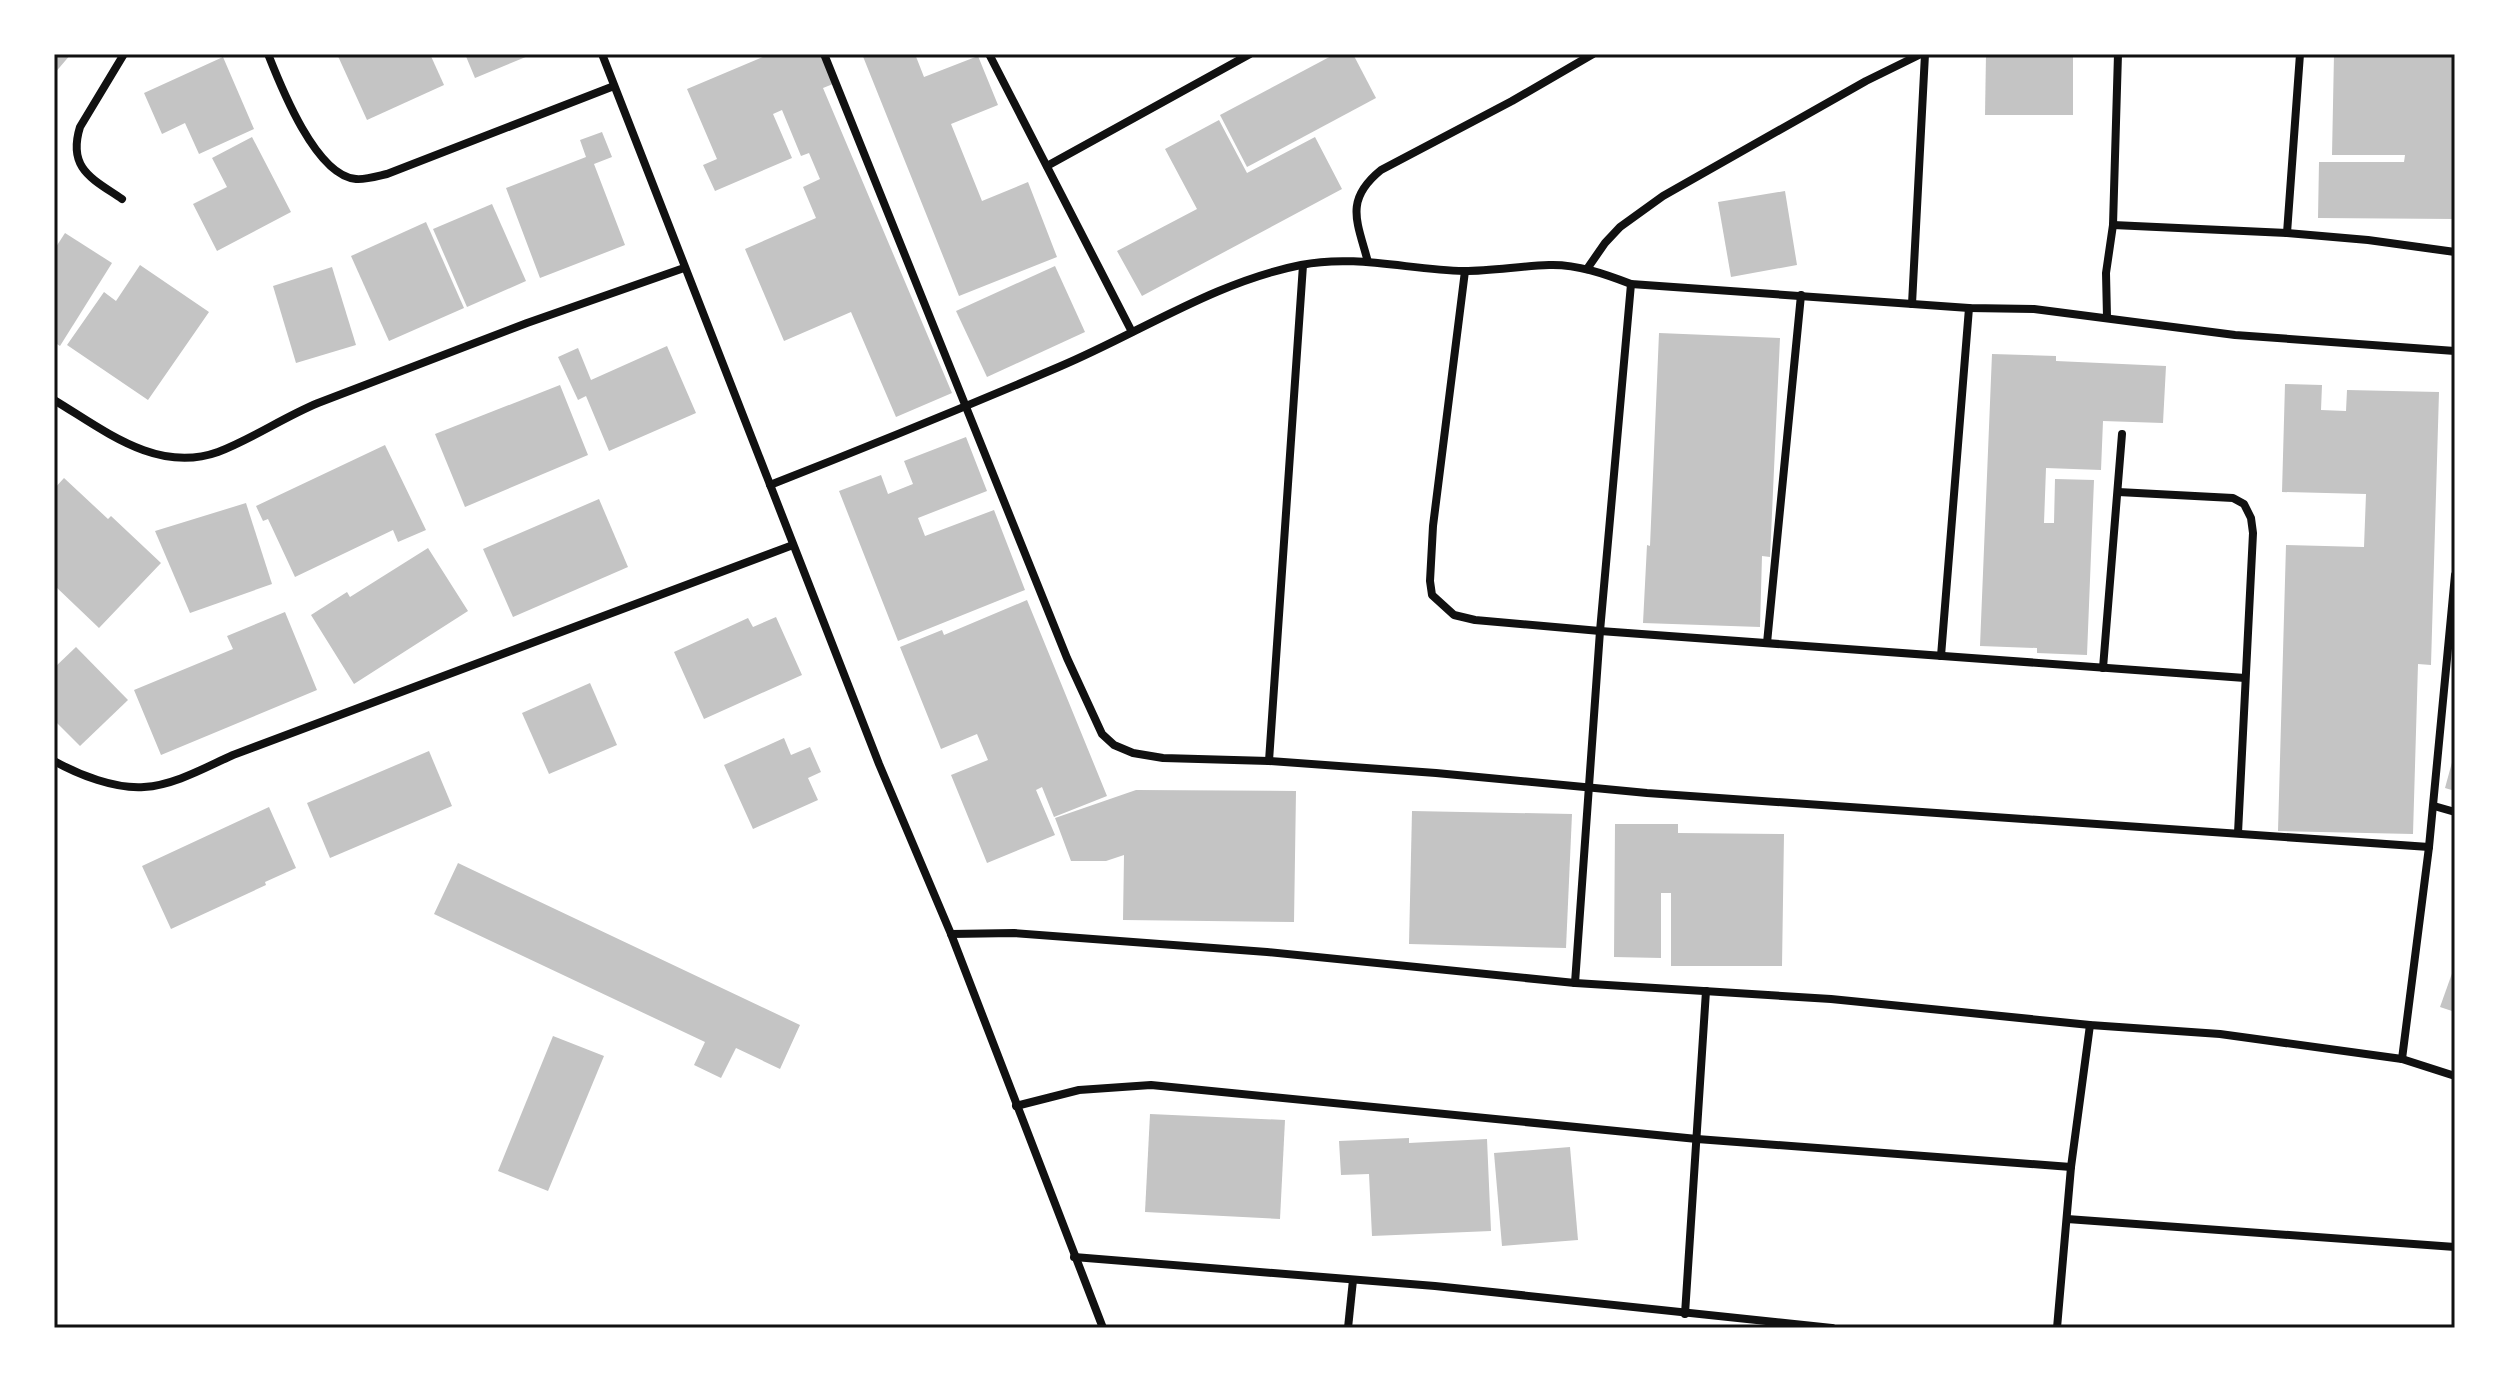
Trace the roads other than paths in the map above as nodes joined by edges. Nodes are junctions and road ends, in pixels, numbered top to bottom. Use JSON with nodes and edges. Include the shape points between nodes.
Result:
{"nodes":[{"id":1,"x":124,"y":54,"type":"edge"},
{"id":2,"x":268,"y":54,"type":"edge"},
{"id":3,"x":602,"y":54,"type":"edge"},
{"id":4,"x":824,"y":54,"type":"edge"},
{"id":5,"x":989,"y":54,"type":"edge"},
{"id":6,"x":1250,"y":54,"type":"edge"},
{"id":7,"x":1593,"y":54,"type":"edge"},
{"id":8,"x":1923,"y":54,"type":"edge"},
{"id":9,"x":2118,"y":54,"type":"edge"},
{"id":10,"x":2300,"y":54,"type":"edge"},
{"id":11,"x":614,"y":86,"type":"junction"},
{"id":12,"x":1047,"y":166,"type":"junction"},
{"id":13,"x":122,"y":199,"type":"dead end"},
{"id":14,"x":2113,"y":225,"type":"junction"},
{"id":15,"x":2287,"y":233,"type":"junction"},
{"id":16,"x":2455,"y":252,"type":"edge"},
{"id":17,"x":1368,"y":262,"type":"junction"},
{"id":18,"x":1303,"y":265,"type":"junction"},
{"id":19,"x":684,"y":268,"type":"junction"},
{"id":20,"x":1587,"y":269,"type":"junction"},
{"id":21,"x":1465,"y":271,"type":"junction"},
{"id":22,"x":1631,"y":284,"type":"junction"},
{"id":23,"x":1801,"y":295,"type":"junction"},
{"id":24,"x":1912,"y":304,"type":"junction"},
{"id":25,"x":1969,"y":308,"type":"junction"},
{"id":26,"x":2107,"y":317,"type":"junction"},
{"id":27,"x":1132,"y":332,"type":"junction"},
{"id":28,"x":2455,"y":351,"type":"edge"},
{"id":29,"x":54,"y":400,"type":"edge"},
{"id":30,"x":964,"y":405,"type":"junction"},
{"id":31,"x":2122,"y":434,"type":"dead end"},
{"id":32,"x":770,"y":485,"type":"junction"},
{"id":33,"x":2118,"y":492,"type":"junction"},
{"id":34,"x":793,"y":545,"type":"junction"},
{"id":35,"x":2455,"y":575,"type":"edge"},
{"id":36,"x":1600,"y":631,"type":"junction"},
{"id":37,"x":1767,"y":643,"type":"junction"},
{"id":38,"x":1941,"y":656,"type":"junction"},
{"id":39,"x":2103,"y":668,"type":"junction"},
{"id":40,"x":2245,"y":678,"type":"junction"},
{"id":41,"x":54,"y":761,"type":"edge"},
{"id":42,"x":1269,"y":761,"type":"junction"},
{"id":43,"x":1588,"y":788,"type":"junction"},
{"id":44,"x":2434,"y":806,"type":"junction"},
{"id":45,"x":2455,"y":812,"type":"edge"},
{"id":46,"x":2238,"y":833,"type":"junction"},
{"id":47,"x":2429,"y":847,"type":"junction"},
{"id":48,"x":951,"y":934,"type":"junction"},
{"id":49,"x":1575,"y":983,"type":"junction"},
{"id":50,"x":1706,"y":991,"type":"junction"},
{"id":51,"x":2090,"y":1025,"type":"junction"},
{"id":52,"x":2402,"y":1059,"type":"junction"},
{"id":53,"x":2455,"y":1076,"type":"edge"},
{"id":54,"x":1016,"y":1106,"type":"junction"},
{"id":55,"x":1697,"y":1139,"type":"junction"},
{"id":56,"x":2071,"y":1167,"type":"junction"},
{"id":57,"x":2067,"y":1219,"type":"junction"},
{"id":58,"x":2455,"y":1247,"type":"edge"},
{"id":59,"x":1074,"y":1257,"type":"junction"},
{"id":60,"x":1353,"y":1280,"type":"junction"},
{"id":61,"x":1685,"y":1314,"type":"junction"},
{"id":62,"x":1717,"y":1317,"type":"junction"},
{"id":63,"x":1099,"y":1327,"type":"edge"},
{"id":64,"x":1348,"y":1328,"type":"edge"},
{"id":65,"x":1716,"y":1328,"type":"edge"},
{"id":66,"x":1832,"y":1328,"type":"edge"},
{"id":67,"x":2057,"y":1328,"type":"edge"}],
"edges":[{"from":1,"to":13,"type":"street","via":[[76,140],[86,175]]},
{"from":2,"to":11,"type":"street","via":[[288,103],[328,164],[357,180],[387,174]]},
{"from":3,"to":11,"type":"street"},
{"from":4,"to":30,"type":"street"},
{"from":5,"to":12,"type":"street"},
{"from":6,"to":12,"type":"street"},
{"from":7,"to":17,"type":"street","via":[[1366,183],[1355,214]]},
{"from":8,"to":20,"type":"street","via":[[1652,203],[1620,227]]},
{"from":8,"to":24,"type":"street"},
{"from":9,"to":14,"type":"street"},
{"from":10,"to":15,"type":"street"},
{"from":11,"to":19,"type":"street"},
{"from":12,"to":27,"type":"street"},
{"from":14,"to":15,"type":"street"},
{"from":14,"to":26,"type":"street"},
{"from":15,"to":16,"type":"street"},
{"from":17,"to":18,"type":"street"},
{"from":17,"to":21,"type":"street"},
{"from":18,"to":27,"type":"street","via":[[1212,293]]},
{"from":18,"to":42,"type":"street"},
{"from":19,"to":29,"type":"street","via":[[318,403],[218,451],[191,458],[138,449]]},
{"from":19,"to":32,"type":"street"},
{"from":20,"to":21,"type":"street","via":[[1551,265]]},
{"from":20,"to":22,"type":"street"},
{"from":21,"to":36,"type":"street","via":[[1433,526],[1432,595],[1454,615],[1475,620]]},
{"from":22,"to":23,"type":"street"},
{"from":22,"to":36,"type":"street"},
{"from":23,"to":24,"type":"street"},
{"from":23,"to":37,"type":"street"},
{"from":24,"to":25,"type":"street"},
{"from":25,"to":26,"type":"street"},
{"from":25,"to":38,"type":"street"},
{"from":26,"to":28,"type":"street","via":[[2235,335]]},
{"from":27,"to":30,"type":"street"},
{"from":30,"to":32,"type":"street"},
{"from":30,"to":42,"type":"street","via":[[1102,734],[1133,753],[1163,758]]},
{"from":31,"to":33,"type":"street"},
{"from":32,"to":34,"type":"street"},
{"from":33,"to":39,"type":"street"},
{"from":33,"to":40,"type":"street","via":[[2233,498],[2244,504],[2253,533]]},
{"from":34,"to":41,"type":"street","via":[[173,780],[144,787],[117,784]]},
{"from":34,"to":48,"type":"street"},
{"from":35,"to":44,"type":"street"},
{"from":36,"to":37,"type":"street"},
{"from":36,"to":43,"type":"street"},
{"from":37,"to":38,"type":"street"},
{"from":38,"to":39,"type":"street"},
{"from":39,"to":40,"type":"street"},
{"from":40,"to":46,"type":"street"},
{"from":42,"to":43,"type":"street"},
{"from":43,"to":46,"type":"street"},
{"from":43,"to":49,"type":"street"},
{"from":44,"to":45,"type":"street"},
{"from":44,"to":47,"type":"street"},
{"from":46,"to":47,"type":"street"},
{"from":47,"to":52,"type":"street"},
{"from":48,"to":49,"type":"street","via":[[1014,933],[1237,950]]},
{"from":48,"to":54,"type":"street"},
{"from":49,"to":50,"type":"street"},
{"from":50,"to":51,"type":"street"},
{"from":50,"to":55,"type":"street"},
{"from":51,"to":52,"type":"street","via":[[2220,1034]]},
{"from":51,"to":56,"type":"street"},
{"from":52,"to":53,"type":"street"},
{"from":54,"to":55,"type":"street","via":[[1079,1090],[1151,1085]]},
{"from":54,"to":59,"type":"street"},
{"from":55,"to":56,"type":"street"},
{"from":55,"to":61,"type":"street"},
{"from":56,"to":57,"type":"street"},
{"from":57,"to":58,"type":"street"},
{"from":57,"to":67,"type":"street"},
{"from":59,"to":60,"type":"street"},
{"from":59,"to":63,"type":"street"},
{"from":60,"to":61,"type":"street"},
{"from":60,"to":64,"type":"street"},
{"from":61,"to":62,"type":"street"},
{"from":62,"to":65,"type":"street"},
{"from":62,"to":66,"type":"street"}]}
